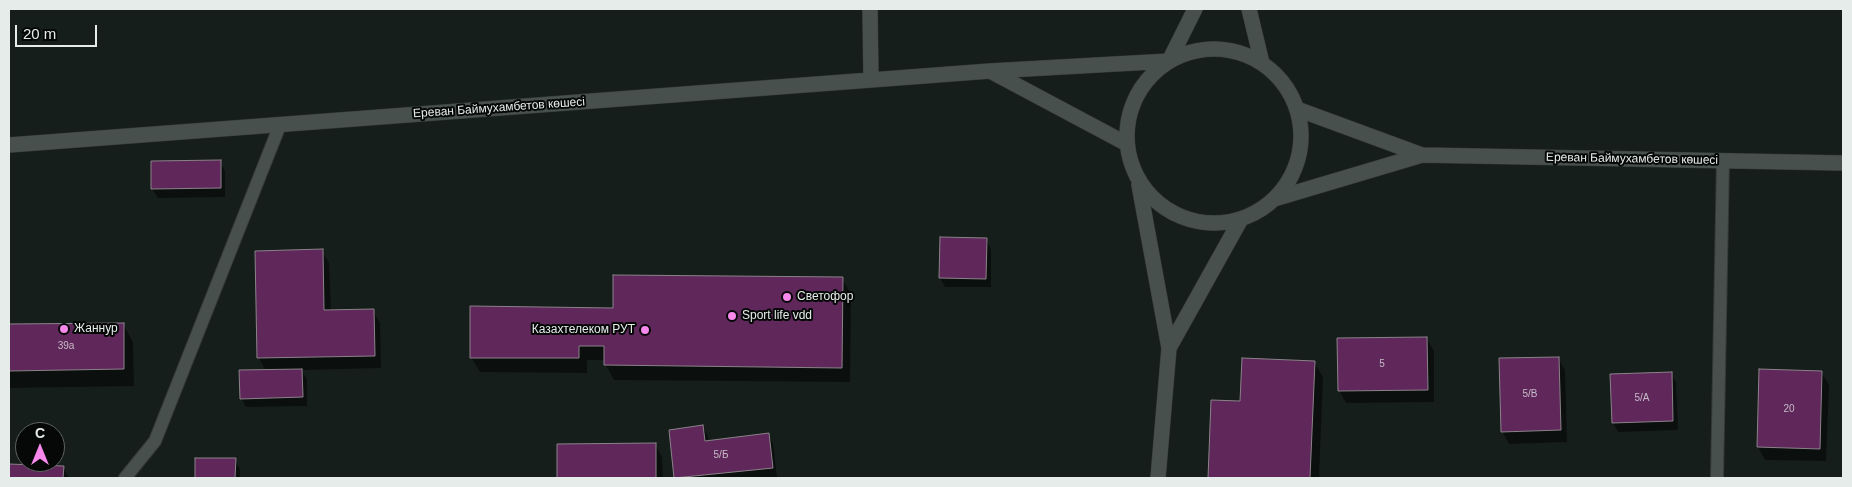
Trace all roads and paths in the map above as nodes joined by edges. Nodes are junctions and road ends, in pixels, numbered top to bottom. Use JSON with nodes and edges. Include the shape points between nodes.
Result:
{"nodes":[{"id":1,"x":870,"y":9,"type":"edge"},
{"id":2,"x":1195,"y":9,"type":"edge"},
{"id":3,"x":1249,"y":9,"type":"edge"},
{"id":4,"x":1169,"y":61,"type":"junction"},
{"id":5,"x":1262,"y":63,"type":"junction"},
{"id":6,"x":990,"y":71,"type":"junction"},
{"id":7,"x":871,"y":80,"type":"junction"},
{"id":8,"x":1297,"y":109,"type":"junction"},
{"id":9,"x":280,"y":125,"type":"junction"},
{"id":10,"x":1126,"y":144,"type":"junction"},
{"id":11,"x":9,"y":145,"type":"edge"},
{"id":12,"x":1422,"y":155,"type":"junction"},
{"id":13,"x":1722,"y":160,"type":"junction"},
{"id":14,"x":1843,"y":163,"type":"edge"},
{"id":15,"x":1138,"y":181,"type":"junction"},
{"id":16,"x":1274,"y":200,"type":"junction"},
{"id":17,"x":1241,"y":219,"type":"junction"},
{"id":18,"x":1169,"y":348,"type":"junction"},
{"id":19,"x":125,"y":478,"type":"edge"},
{"id":20,"x":1158,"y":478,"type":"edge"},
{"id":21,"x":1717,"y":478,"type":"edge"}],
"edges":[{"from":1,"to":7,"type":"street"},
{"from":2,"to":4,"type":"street"},
{"from":3,"to":5,"type":"street"},
{"from":4,"to":5,"type":"street","via":[[1206,49],[1245,54]]},
{"from":4,"to":6,"type":"street","name":"Ереван Баймухамбетов көшесі"},
{"from":4,"to":10,"type":"street","via":[[1153,72],[1132,105]]},
{"from":5,"to":8,"type":"street","via":[[1289,91]]},
{"from":6,"to":7,"type":"street","name":"Ереван Баймухамбетов көшесі"},
{"from":6,"to":10,"type":"street"},
{"from":7,"to":9,"type":"street","name":"Ереван Баймухамбетов көшесі"},
{"from":8,"to":12,"type":"street"},
{"from":8,"to":16,"type":"street","via":[[1301,148],[1296,167]]},
{"from":9,"to":11,"type":"street","name":"Ереван Баймухамбетов көшесі"},
{"from":9,"to":19,"type":"lane","via":[[155,442]]},
{"from":10,"to":15,"type":"street"},
{"from":12,"to":13,"type":"street","name":"Ереван Баймухамбетов көшесі"},
{"from":12,"to":16,"type":"street"},
{"from":13,"to":14,"type":"street","name":"Ереван Баймухамбетов көшесі"},
{"from":13,"to":21,"type":"lane"},
{"from":15,"to":17,"type":"street","via":[[1165,209],[1183,218],[1202,223]]},
{"from":15,"to":18,"type":"street"},
{"from":16,"to":17,"type":"street"},
{"from":17,"to":18,"type":"street"},
{"from":18,"to":20,"type":"street"}]}
